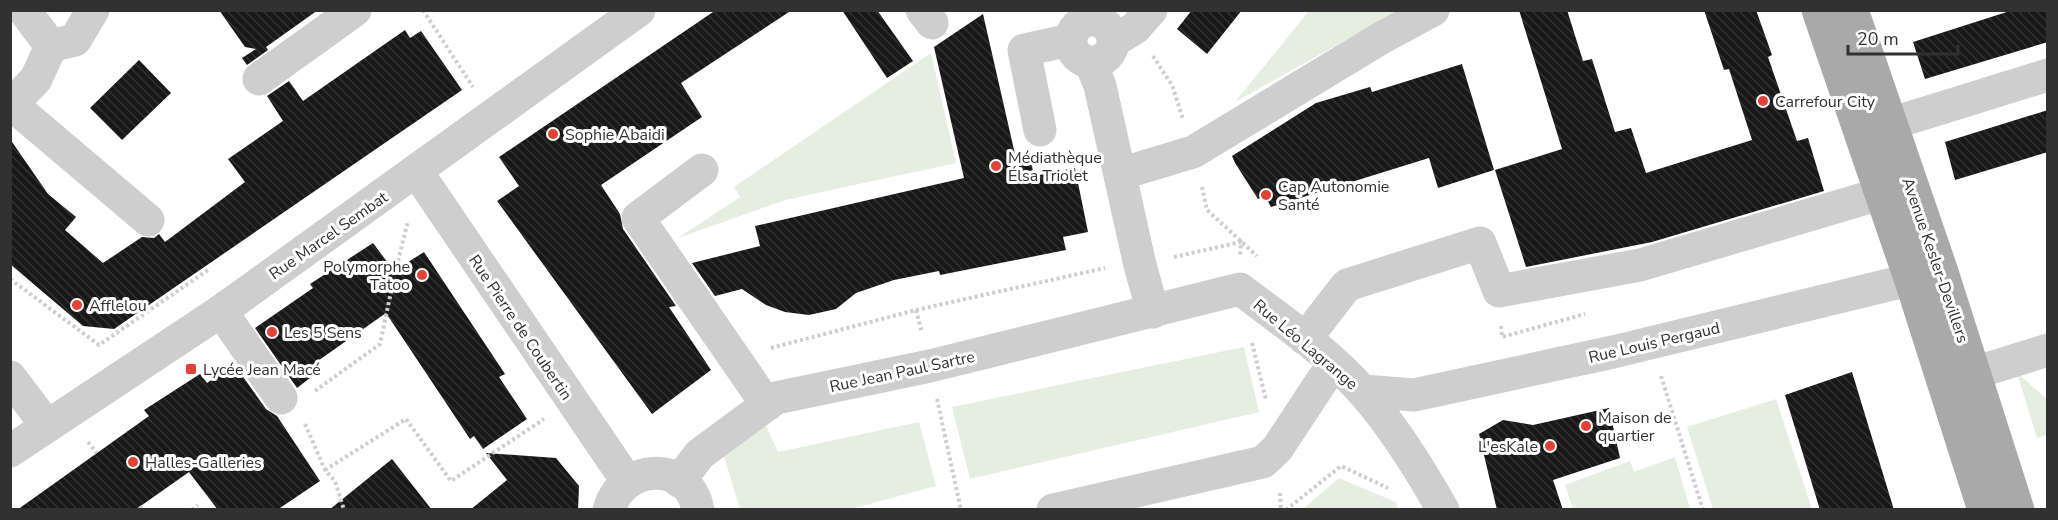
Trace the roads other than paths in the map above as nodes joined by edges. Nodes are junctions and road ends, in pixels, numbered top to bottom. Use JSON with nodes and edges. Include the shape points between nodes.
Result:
{"nodes":[{"id":1,"x":24,"y":10,"type":"edge"},
{"id":2,"x":93,"y":10,"type":"edge"},
{"id":3,"x":355,"y":10,"type":"edge"},
{"id":4,"x":639,"y":10,"type":"edge"},
{"id":5,"x":1151,"y":10,"type":"edge"},
{"id":6,"x":1433,"y":10,"type":"edge"},
{"id":7,"x":1818,"y":10,"type":"edge"},
{"id":8,"x":1852,"y":10,"type":"edge"},
{"id":9,"x":1086,"y":36,"type":"edge"},
{"id":10,"x":51,"y":46,"type":"junction"},
{"id":11,"x":2048,"y":75,"type":"edge"},
{"id":12,"x":259,"y":79,"type":"dead end"},
{"id":13,"x":11,"y":104,"type":"edge"},
{"id":14,"x":1890,"y":124,"type":"junction"},
{"id":15,"x":1040,"y":130,"type":"dead end"},
{"id":16,"x":702,"y":170,"type":"dead end"},
{"id":17,"x":417,"y":172,"type":"junction"},
{"id":18,"x":1120,"y":174,"type":"junction"},
{"id":19,"x":1880,"y":194,"type":"junction"},
{"id":20,"x":148,"y":219,"type":"dead end"},
{"id":21,"x":1942,"y":272,"type":"junction"},
{"id":22,"x":1911,"y":281,"type":"junction"},
{"id":23,"x":221,"y":311,"type":"junction"},
{"id":24,"x":1153,"y":312,"type":"junction"},
{"id":25,"x":1305,"y":339,"type":"junction"},
{"id":26,"x":2048,"y":350,"type":"edge"},
{"id":27,"x":1333,"y":364,"type":"junction"},
{"id":28,"x":1974,"y":373,"type":"junction"},
{"id":29,"x":10,"y":377,"type":"edge"},
{"id":30,"x":1363,"y":391,"type":"junction"},
{"id":31,"x":295,"y":397,"type":"road end"},
{"id":32,"x":767,"y":405,"type":"junction"},
{"id":33,"x":47,"y":426,"type":"junction"},
{"id":34,"x":10,"y":451,"type":"edge"},
{"id":35,"x":627,"y":481,"type":"junction"},
{"id":36,"x":679,"y":481,"type":"junction"},
{"id":37,"x":609,"y":510,"type":"edge"},
{"id":38,"x":698,"y":510,"type":"edge"},
{"id":39,"x":1053,"y":510,"type":"edge"},
{"id":40,"x":1443,"y":510,"type":"edge"},
{"id":41,"x":1984,"y":510,"type":"edge"},
{"id":42,"x":2018,"y":510,"type":"edge"}],
"edges":[{"from":1,"to":10,"type":"street"},
{"from":2,"to":10,"type":"street","via":[[75,40]]},
{"from":3,"to":12,"type":"street"},
{"from":4,"to":17,"type":"street","name":"Rue Marcel Sembat"},
{"from":5,"to":9,"type":"street","via":[[1135,28]]},
{"from":6,"to":18,"type":"street","via":[[1193,152]]},
{"from":7,"to":19,"type":"main road","name":"Avenue Kesler-Devillers"},
{"from":8,"to":14,"type":"main road","name":"Avenue Kesler-Devillers"},
{"from":9,"to":15,"type":"street","via":[[1024,50]]},
{"from":9,"to":18,"type":"street"},
{"from":10,"to":13,"type":"street","via":[[36,79]]},
{"from":11,"to":14,"type":"street"},
{"from":13,"to":20,"type":"street"},
{"from":14,"to":21,"type":"main road","name":"Avenue Kesler-Devillers"},
{"from":16,"to":32,"type":"street","via":[[638,219]]},
{"from":17,"to":23,"type":"street","name":"Rue Marcel Sembat"},
{"from":17,"to":35,"type":"street","name":"Rue Pierre de Coubertin"},
{"from":18,"to":24,"type":"street"},
{"from":19,"to":22,"type":"main road","name":"Avenue Kesler-Devillers"},
{"from":19,"to":25,"type":"street","via":[[1640,265],[1499,291],[1480,243],[1347,285]]},
{"from":21,"to":22,"type":"street","name":"Rue Louis Pergaud"},
{"from":21,"to":28,"type":"main road","name":"Avenue Kesler-Devillers"},
{"from":22,"to":30,"type":"street","name":"Rue Louis Pergaud","via":[[1414,395]]},
{"from":22,"to":41,"type":"main road","name":"Avenue Kesler-Devillers"},
{"from":23,"to":31,"type":"street"},
{"from":23,"to":33,"type":"street","name":"Rue Marcel Sembat"},
{"from":24,"to":25,"type":"street","name":"Rue Léo Lagrange","via":[[1240,289]]},
{"from":24,"to":32,"type":"street","name":"Rue Jean Paul Sartre","via":[[930,366],[776,398]]},
{"from":25,"to":27,"type":"street","name":"Rue Léo Lagrange"},
{"from":26,"to":28,"type":"street"},
{"from":27,"to":30,"type":"street","name":"Rue Léo Lagrange"},
{"from":27,"to":39,"type":"street","via":[[1277,448],[1263,462]]},
{"from":28,"to":42,"type":"main road","name":"Avenue Kesler-Devillers"},
{"from":29,"to":33,"type":"street"},
{"from":30,"to":40,"type":"street","name":"Rue Léo Lagrange","via":[[1422,473]]},
{"from":32,"to":36,"type":"street","name":"Rue Jean Paul Sartre","via":[[700,454]]},
{"from":33,"to":34,"type":"street","name":"Rue Marcel Sembat"},
{"from":35,"to":36,"type":"street","via":[[649,472]]},
{"from":35,"to":37,"type":"street","via":[[616,493]]},
{"from":36,"to":38,"type":"street","via":[[688,488]]}]}
